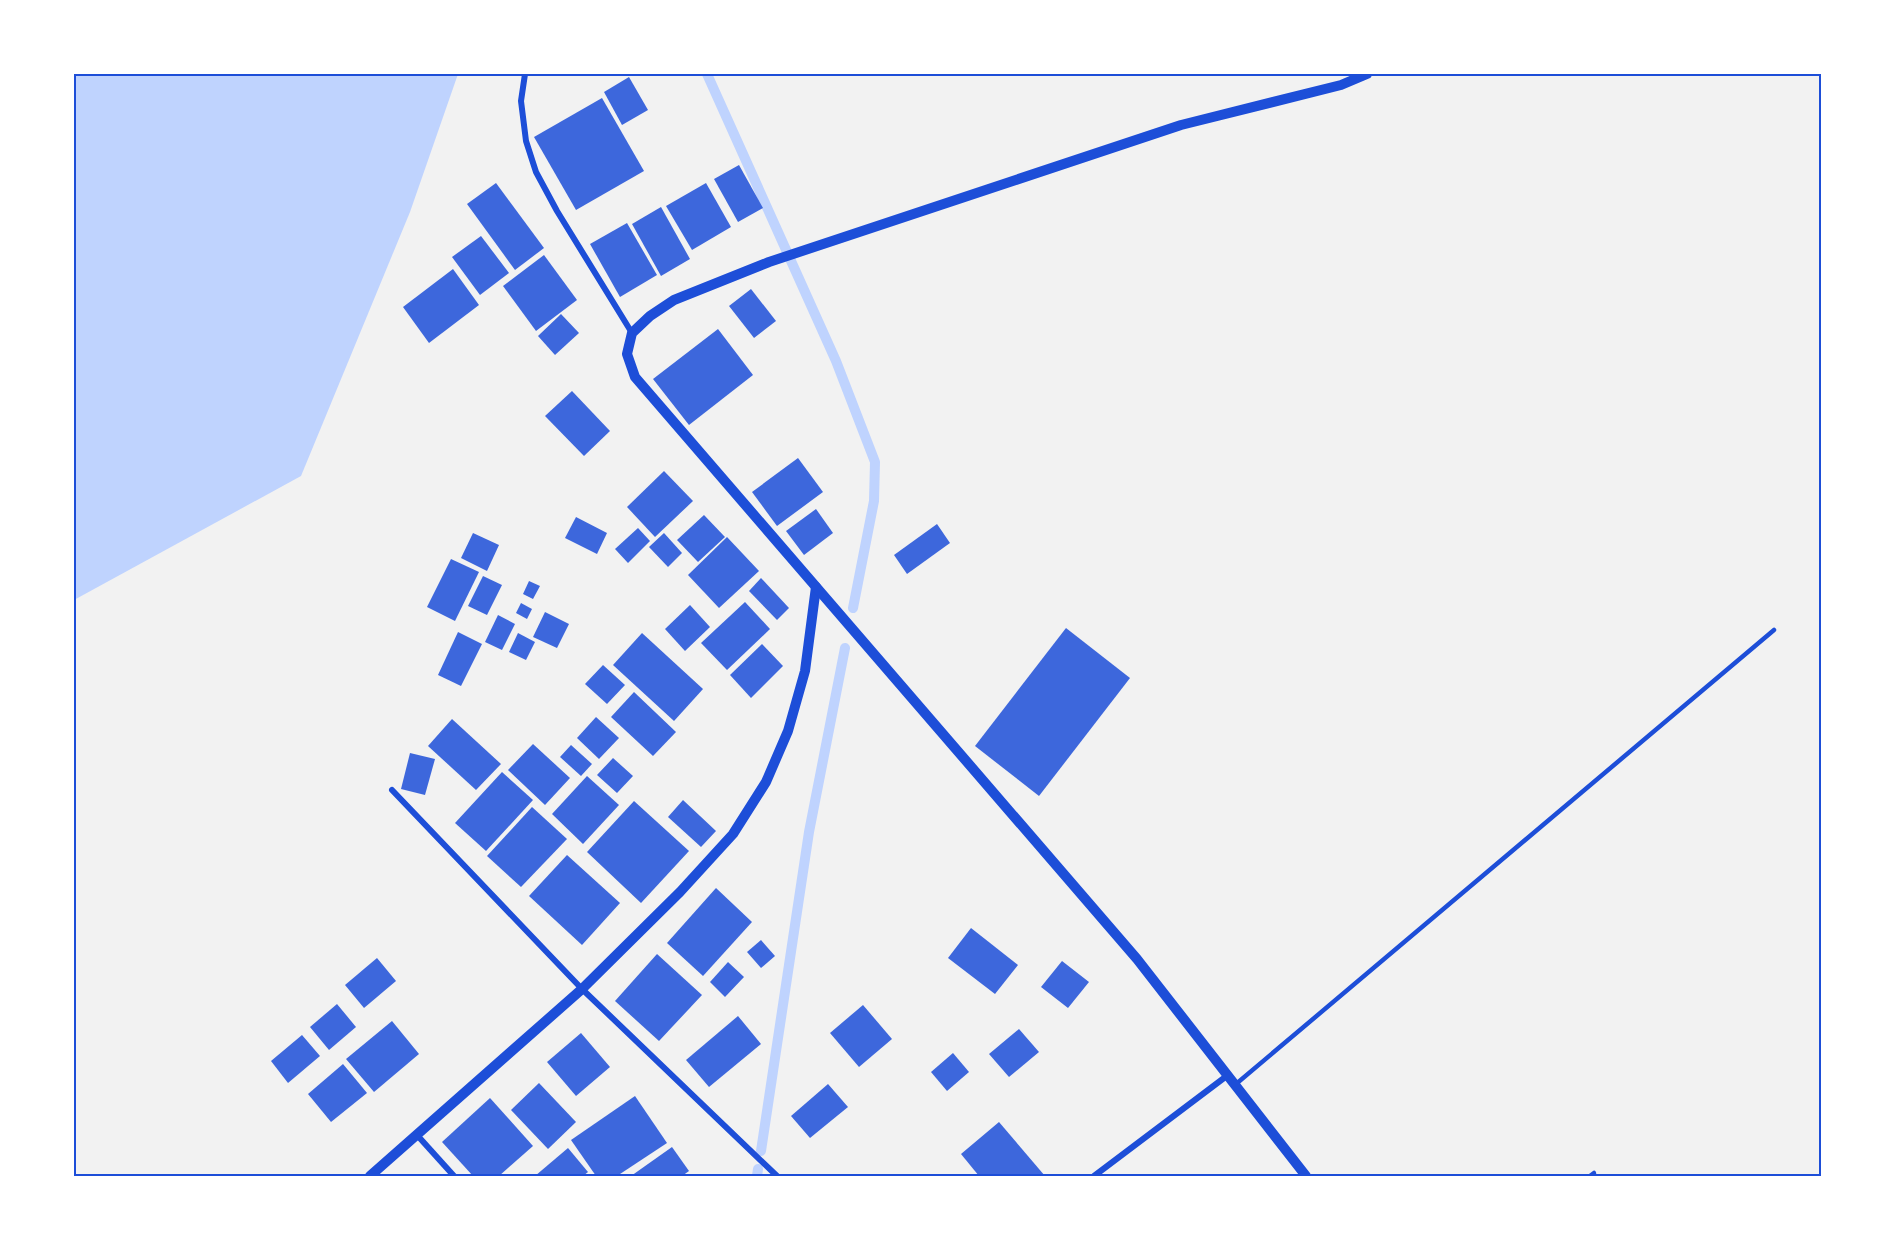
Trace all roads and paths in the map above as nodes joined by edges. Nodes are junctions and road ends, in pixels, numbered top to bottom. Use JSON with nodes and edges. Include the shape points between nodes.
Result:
{"nodes":[{"id":1,"x":525,"y":74,"type":"edge"},
{"id":2,"x":1367,"y":74,"type":"edge"},
{"id":3,"x":632,"y":333,"type":"junction"},
{"id":4,"x":816,"y":587,"type":"junction"},
{"id":5,"x":1774,"y":630,"type":"dead end"},
{"id":6,"x":392,"y":790,"type":"dead end"},
{"id":7,"x":582,"y":988,"type":"junction"},
{"id":8,"x":1228,"y":1076,"type":"junction"},
{"id":9,"x":1236,"y":1084,"type":"junction"},
{"id":10,"x":417,"y":1135,"type":"junction"},
{"id":11,"x":370,"y":1176,"type":"edge"},
{"id":12,"x":454,"y":1176,"type":"edge"},
{"id":13,"x":777,"y":1176,"type":"edge"},
{"id":14,"x":1095,"y":1176,"type":"edge"},
{"id":15,"x":1306,"y":1176,"type":"edge"}],
"edges":[{"from":1,"to":3,"type":"street","via":[[521,101],[526,141],[536,171]]},
{"from":2,"to":3,"type":"street","via":[[1341,85],[1181,125],[769,262],[674,300]]},
{"from":3,"to":4,"type":"street","via":[[627,354],[635,377]]},
{"from":4,"to":7,"type":"street","via":[[805,671],[788,731],[766,782],[733,834]]},
{"from":4,"to":8,"type":"street","via":[[1137,959]]},
{"from":5,"to":9,"type":"lane"},
{"from":6,"to":7,"type":"street"},
{"from":7,"to":10,"type":"street"},
{"from":7,"to":13,"type":"street"},
{"from":8,"to":9,"type":"street"},
{"from":8,"to":14,"type":"street"},
{"from":9,"to":15,"type":"street"},
{"from":10,"to":11,"type":"street"},
{"from":10,"to":12,"type":"street"}]}
